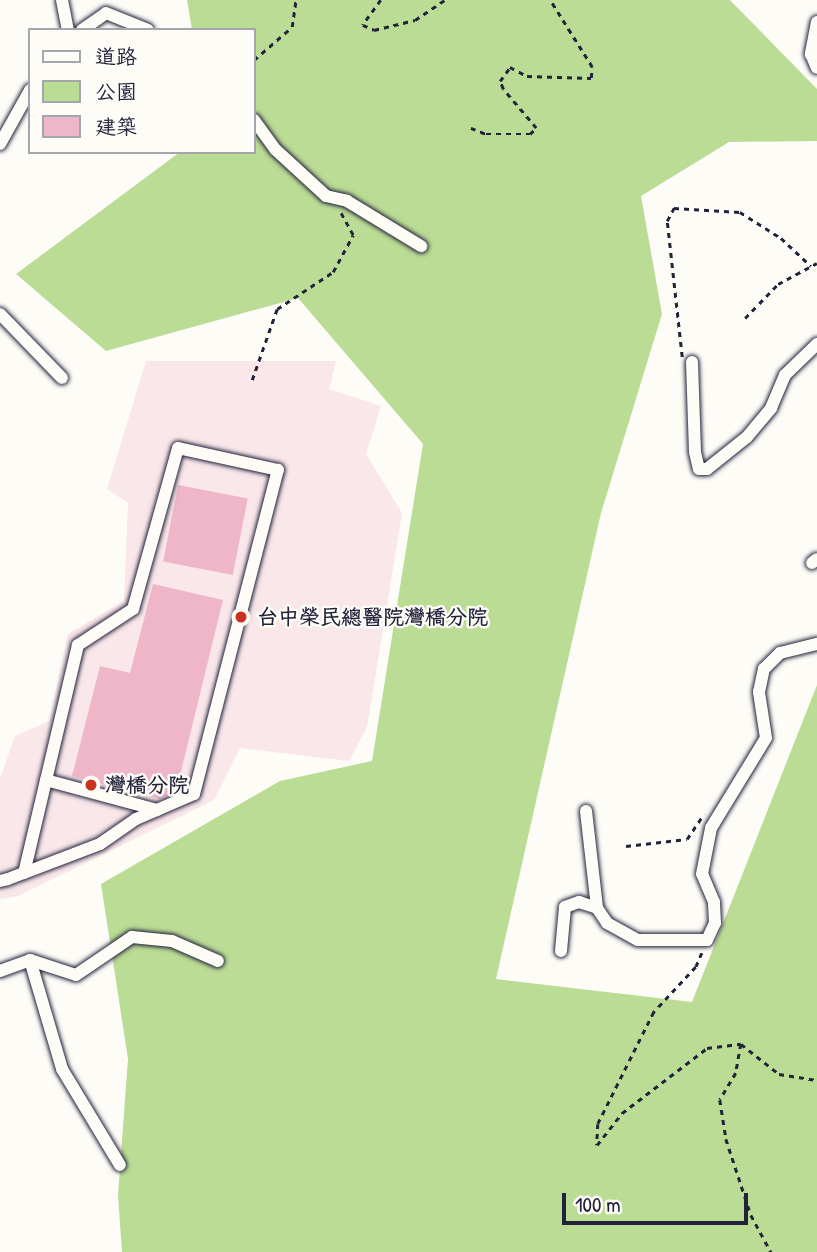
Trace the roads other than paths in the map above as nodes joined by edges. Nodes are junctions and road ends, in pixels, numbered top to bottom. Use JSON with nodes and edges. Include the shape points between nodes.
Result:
{"nodes":[{"id":1,"x":62,"y":0,"type":"edge"},
{"id":2,"x":108,"y":7,"type":"edge"},
{"id":3,"x":817,"y":22,"type":"edge"},
{"id":4,"x":68,"y":28,"type":"edge"},
{"id":5,"x":84,"y":28,"type":"edge"},
{"id":6,"x":145,"y":28,"type":"edge"},
{"id":7,"x":817,"y":68,"type":"edge"},
{"id":8,"x":28,"y":94,"type":"edge"},
{"id":9,"x":256,"y":123,"type":"edge"},
{"id":10,"x":0,"y":144,"type":"edge"},
{"id":11,"x":421,"y":246,"type":"dead end"},
{"id":12,"x":0,"y":314,"type":"edge"},
{"id":13,"x":817,"y":344,"type":"edge"},
{"id":14,"x":692,"y":362,"type":"road end"},
{"id":15,"x":62,"y":378,"type":"dead end"},
{"id":16,"x":817,"y":644,"type":"edge"},
{"id":17,"x":46,"y":780,"type":"junction"},
{"id":18,"x":157,"y":810,"type":"junction"},
{"id":19,"x":586,"y":811,"type":"dead end"},
{"id":20,"x":24,"y":873,"type":"junction"},
{"id":21,"x":0,"y":881,"type":"edge"},
{"id":22,"x":597,"y":908,"type":"junction"},
{"id":23,"x":561,"y":951,"type":"dead end"},
{"id":24,"x":30,"y":960,"type":"junction"},
{"id":25,"x":218,"y":961,"type":"dead end"},
{"id":26,"x":0,"y":971,"type":"edge"},
{"id":27,"x":120,"y":1166,"type":"dead end"}],
"edges":[{"from":1,"to":4,"type":"street"},
{"from":2,"to":5,"type":"street"},
{"from":2,"to":6,"type":"street"},
{"from":3,"to":7,"type":"street","via":[[811,54]]},
{"from":8,"to":10,"type":"street"},
{"from":9,"to":11,"type":"street","via":[[276,150],[326,196],[347,201]]},
{"from":12,"to":15,"type":"street"},
{"from":13,"to":14,"type":"street","via":[[785,375],[771,408],[747,437],[707,469],[699,469],[695,452]]},
{"from":16,"to":22,"type":"street","via":[[780,653],[764,669],[759,692],[766,738],[720,810],[702,874],[714,902],[715,923],[707,940],[638,940],[617,933]]},
{"from":17,"to":18,"type":"street"},
{"from":17,"to":18,"type":"street","via":[[78,646],[133,609],[178,448],[278,470],[194,794]]},
{"from":17,"to":20,"type":"street"},
{"from":18,"to":20,"type":"street","via":[[100,844]]},
{"from":19,"to":22,"type":"street"},
{"from":20,"to":21,"type":"street"},
{"from":22,"to":23,"type":"street","via":[[579,902],[565,907]]},
{"from":24,"to":25,"type":"street","via":[[76,975],[102,952],[132,937],[172,941]]},
{"from":24,"to":26,"type":"street"},
{"from":24,"to":27,"type":"street","via":[[62,1069]]}]}
